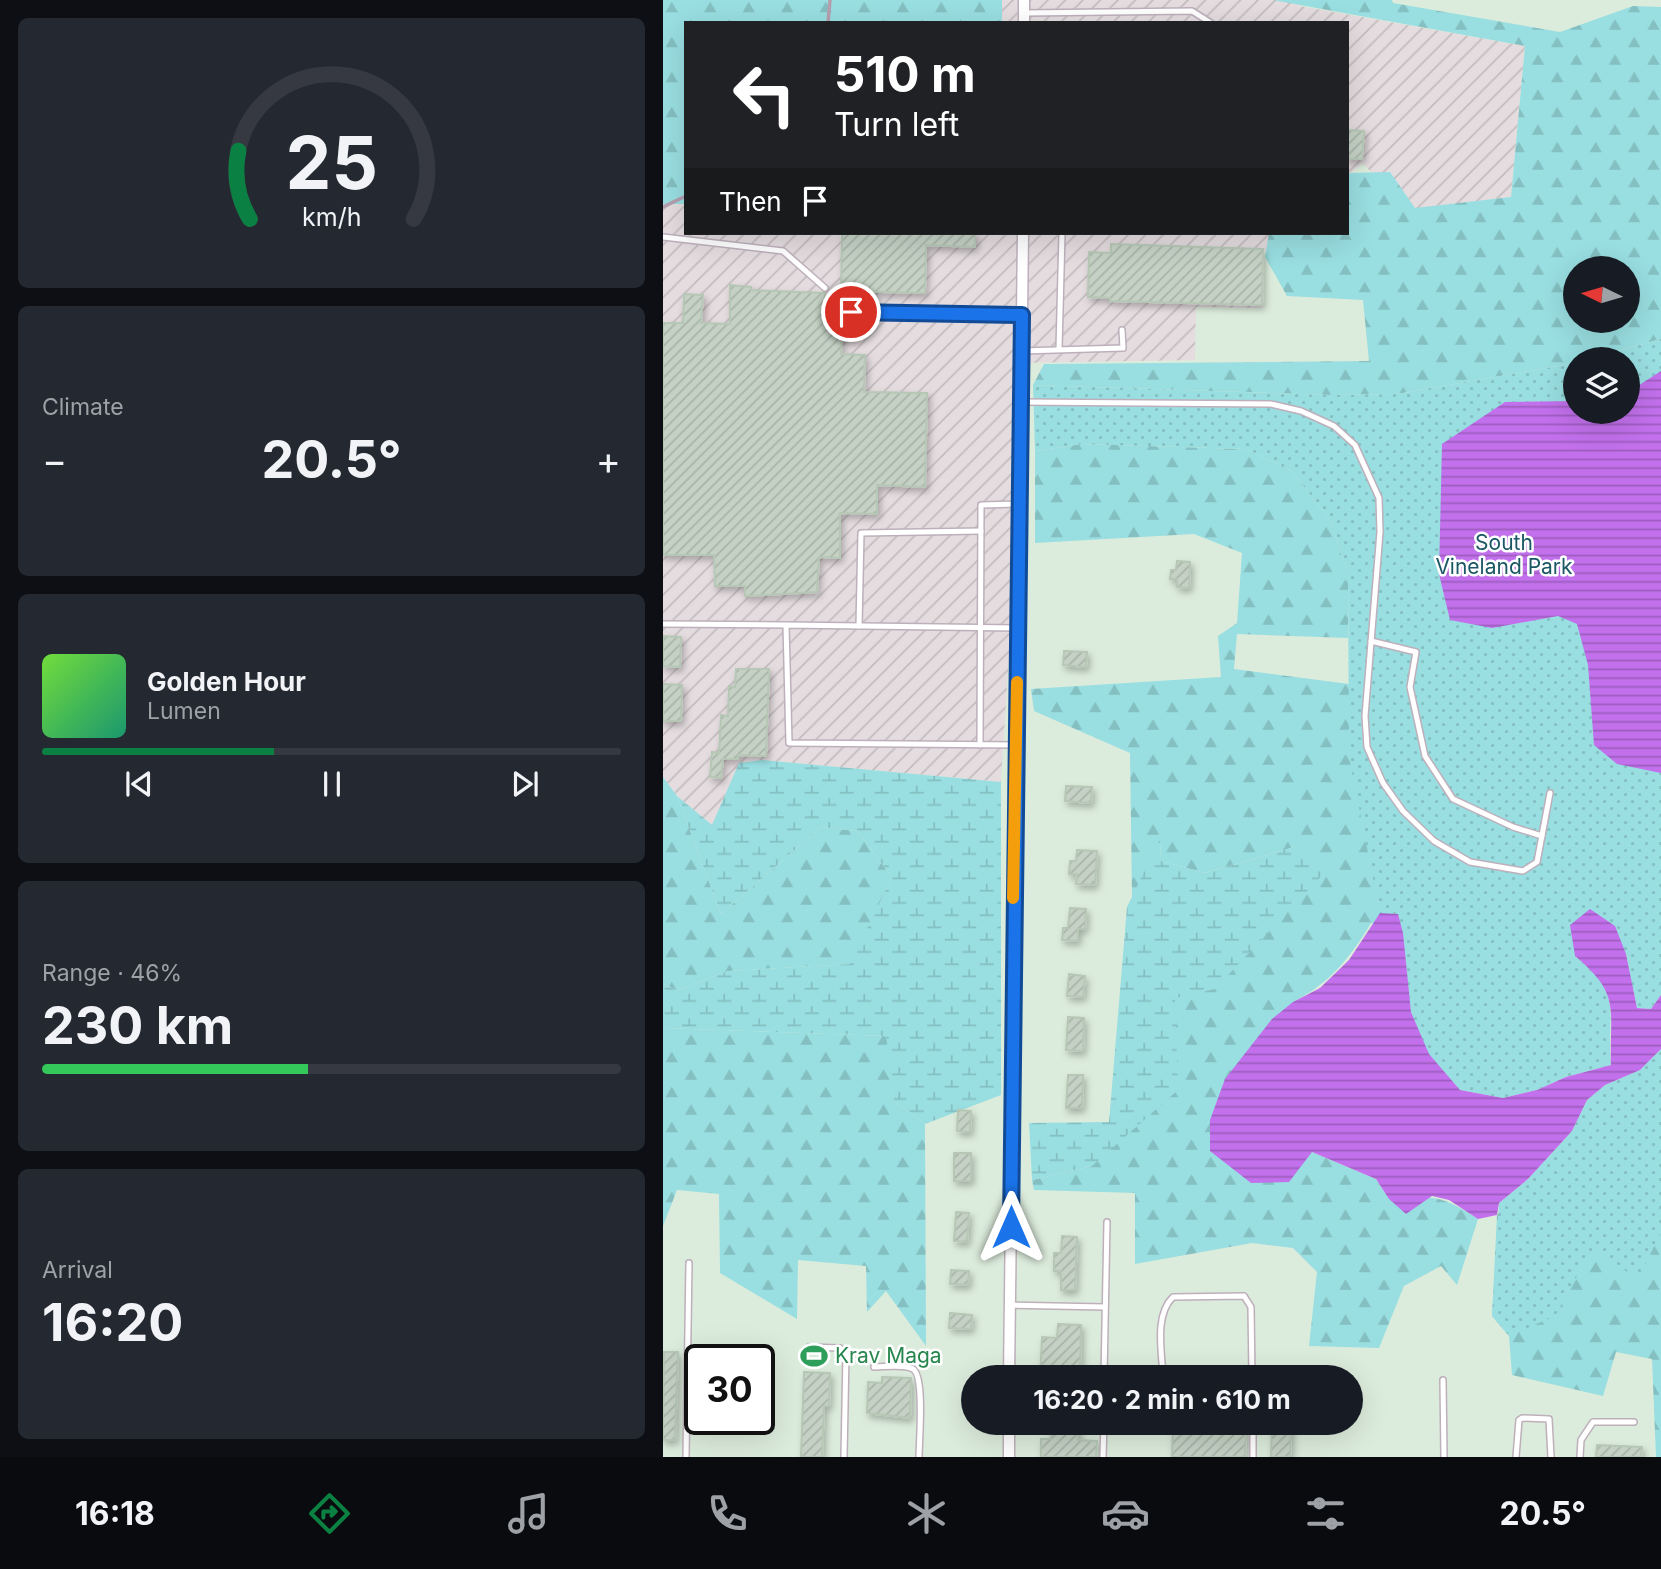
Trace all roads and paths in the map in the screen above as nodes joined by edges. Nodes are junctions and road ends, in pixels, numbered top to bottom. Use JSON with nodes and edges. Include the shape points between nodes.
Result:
{"nodes":[{"id":1,"x":1024,"y":0,"type":"edge"},
{"id":2,"x":1061,"y":13,"type":"junction"},
{"id":3,"x":1024,"y":18,"type":"edge"},
{"id":4,"x":1061,"y":21,"type":"edge"},
{"id":5,"x":1208,"y":21,"type":"edge"},
{"id":6,"x":1023,"y":235,"type":"edge"},
{"id":7,"x":1062,"y":235,"type":"edge"},
{"id":8,"x":663,"y":237,"type":"edge"},
{"id":9,"x":825,"y":288,"type":"dead end"},
{"id":10,"x":832,"y":295,"type":"dead end"},
{"id":11,"x":1022,"y":315,"type":"junction"},
{"id":12,"x":1122,"y":330,"type":"dead end"},
{"id":13,"x":1059,"y":349,"type":"junction"},
{"id":14,"x":1022,"y":351,"type":"junction"},
{"id":15,"x":1021,"y":402,"type":"junction"},
{"id":16,"x":1019,"y":504,"type":"junction"},
{"id":17,"x":981,"y":531,"type":"junction"},
{"id":18,"x":663,"y":624,"type":"edge"},
{"id":19,"x":786,"y":625,"type":"junction"},
{"id":20,"x":859,"y":626,"type":"junction"},
{"id":21,"x":981,"y":628,"type":"junction"},
{"id":22,"x":1017,"y":628,"type":"junction"},
{"id":23,"x":1371,"y":640,"type":"junction"},
{"id":24,"x":980,"y":745,"type":"junction"},
{"id":25,"x":1017,"y":745,"type":"junction"},
{"id":26,"x":1550,"y":793,"type":"dead end"},
{"id":27,"x":1541,"y":835,"type":"junction"},
{"id":28,"x":1107,"y":1222,"type":"dead end"},
{"id":29,"x":689,"y":1263,"type":"dead end"},
{"id":30,"x":1010,"y":1305,"type":"junction"},
{"id":31,"x":1105,"y":1307,"type":"junction"},
{"id":32,"x":809,"y":1347,"type":"dead end"},
{"id":33,"x":1009,"y":1365,"type":"edge"},
{"id":34,"x":1105,"y":1365,"type":"edge"},
{"id":35,"x":1163,"y":1365,"type":"edge"},
{"id":36,"x":1252,"y":1365,"type":"edge"},
{"id":37,"x":874,"y":1367,"type":"dead end"},
{"id":38,"x":1443,"y":1380,"type":"dead end"},
{"id":39,"x":1634,"y":1422,"type":"dead end"},
{"id":40,"x":1009,"y":1435,"type":"edge"},
{"id":41,"x":1104,"y":1435,"type":"edge"},
{"id":42,"x":1253,"y":1435,"type":"edge"},
{"id":43,"x":686,"y":1457,"type":"edge"},
{"id":44,"x":844,"y":1457,"type":"edge"},
{"id":45,"x":919,"y":1457,"type":"edge"},
{"id":46,"x":1009,"y":1457,"type":"edge"},
{"id":47,"x":1103,"y":1457,"type":"edge"},
{"id":48,"x":1253,"y":1457,"type":"edge"},
{"id":49,"x":1444,"y":1457,"type":"edge"},
{"id":50,"x":1516,"y":1457,"type":"edge"},
{"id":51,"x":1551,"y":1457,"type":"edge"},
{"id":52,"x":1580,"y":1457,"type":"edge"}],
"edges":[{"from":1,"to":3,"type":"street"},
{"from":2,"to":3,"type":"lane"},
{"from":2,"to":4,"type":"lane"},
{"from":2,"to":5,"type":"lane","via":[[1192,12]]},
{"from":6,"to":11,"type":"street"},
{"from":7,"to":13,"type":"lane"},
{"from":8,"to":9,"type":"lane","via":[[783,251]]},
{"from":10,"to":11,"type":"lane","via":[[851,312]]},
{"from":11,"to":14,"type":"street"},
{"from":12,"to":13,"type":"lane","via":[[1123,348]]},
{"from":13,"to":14,"type":"lane"},
{"from":14,"to":15,"type":"street"},
{"from":15,"to":16,"type":"street"},
{"from":15,"to":23,"type":"lane","via":[[1271,404],[1334,426],[1355,445],[1379,498]]},
{"from":16,"to":17,"type":"lane","via":[[981,505]]},
{"from":16,"to":22,"type":"street"},
{"from":17,"to":20,"type":"lane","via":[[861,533]]},
{"from":17,"to":21,"type":"lane"},
{"from":18,"to":19,"type":"lane"},
{"from":19,"to":20,"type":"lane"},
{"from":19,"to":24,"type":"lane","via":[[789,743]]},
{"from":20,"to":21,"type":"lane"},
{"from":21,"to":22,"type":"lane"},
{"from":21,"to":24,"type":"lane"},
{"from":22,"to":25,"type":"street"},
{"from":23,"to":27,"type":"lane","via":[[1416,652],[1410,687],[1425,756],[1453,799]]},
{"from":23,"to":27,"type":"lane","via":[[1367,747],[1383,783],[1403,811],[1443,846],[1470,862],[1497,867],[1523,871],[1537,862]]},
{"from":24,"to":25,"type":"lane"},
{"from":25,"to":30,"type":"street"},
{"from":26,"to":27,"type":"lane"},
{"from":28,"to":31,"type":"lane"},
{"from":29,"to":43,"type":"lane"},
{"from":30,"to":31,"type":"lane"},
{"from":30,"to":33,"type":"street"},
{"from":31,"to":34,"type":"lane"},
{"from":32,"to":44,"type":"lane","via":[[840,1348],[846,1354]]},
{"from":35,"to":36,"type":"lane","via":[[1162,1323],[1168,1302],[1173,1297],[1231,1294],[1244,1296],[1251,1307]]},
{"from":37,"to":45,"type":"lane","via":[[911,1367],[916,1371],[920,1384]]},
{"from":38,"to":49,"type":"lane"},
{"from":39,"to":52,"type":"lane","via":[[1593,1422],[1581,1440]]},
{"from":40,"to":46,"type":"street"},
{"from":41,"to":47,"type":"lane"},
{"from":42,"to":48,"type":"lane"},
{"from":50,"to":51,"type":"lane","via":[[1522,1418],[1549,1419]]}]}
